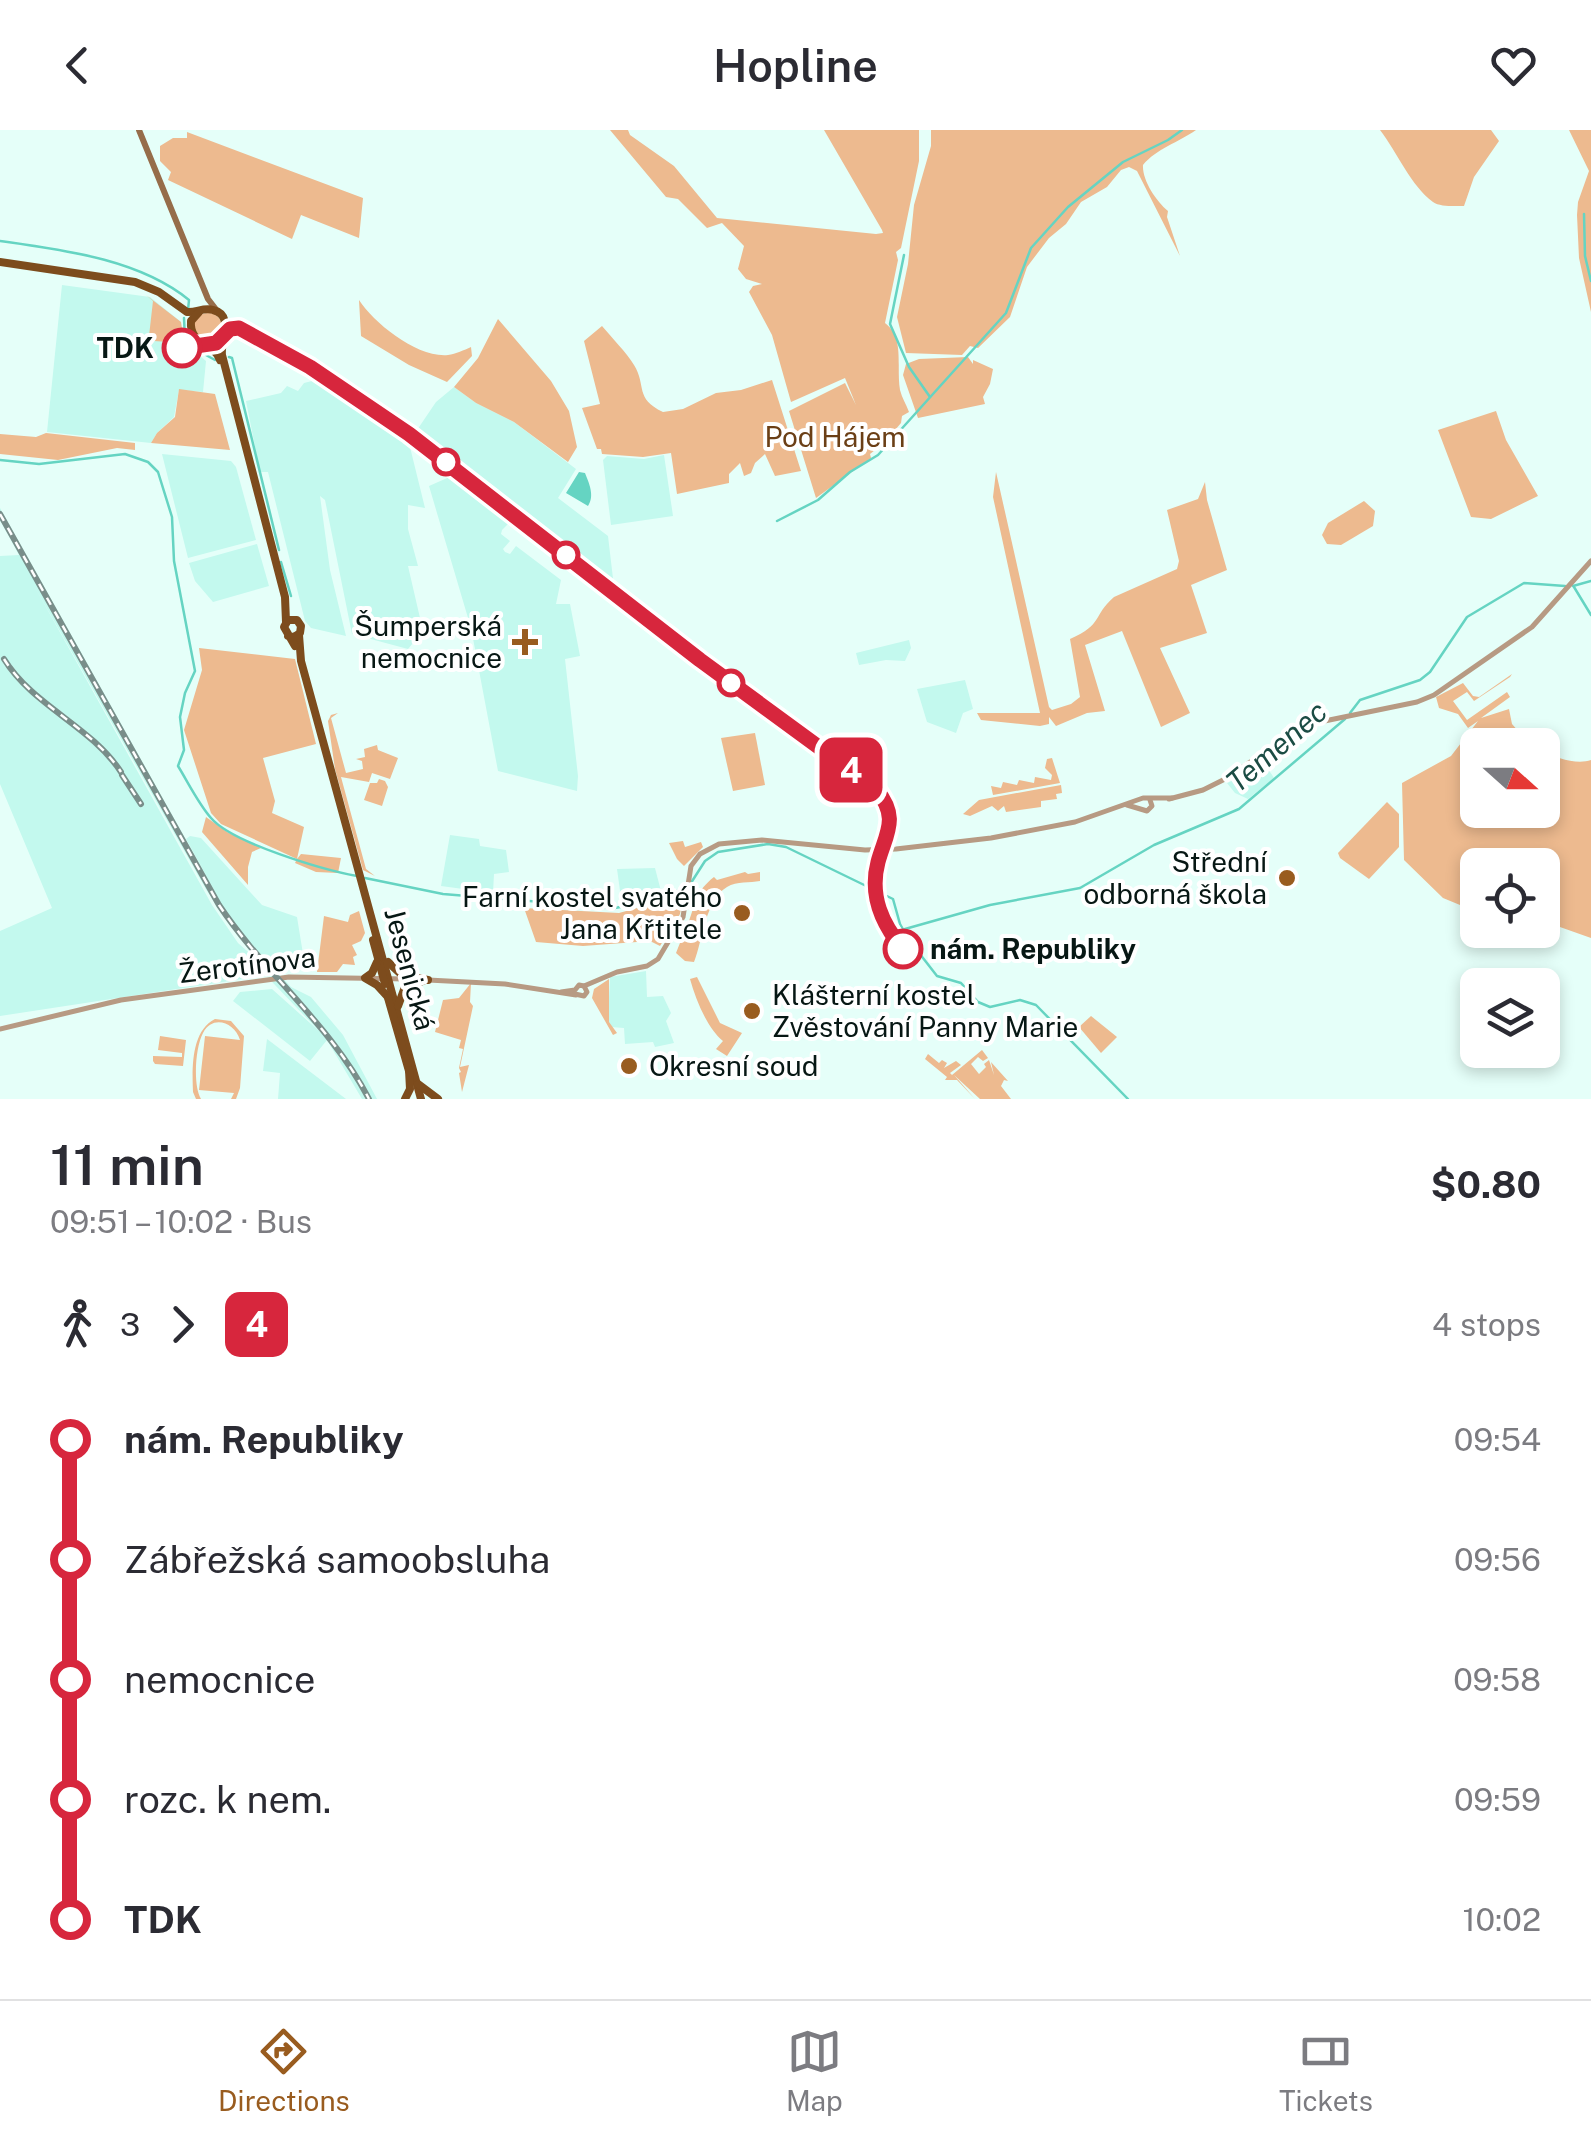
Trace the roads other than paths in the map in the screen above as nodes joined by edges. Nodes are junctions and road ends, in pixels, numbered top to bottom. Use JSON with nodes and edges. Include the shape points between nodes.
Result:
{"nodes":[{"id":1,"x":138,"y":130,"type":"edge"},
{"id":2,"x":168,"y":196,"type":"junction"},
{"id":3,"x":0,"y":262,"type":"edge"},
{"id":4,"x":175,"y":304,"type":"junction"},
{"id":5,"x":200,"y":311,"type":"junction"},
{"id":6,"x":219,"y":312,"type":"junction"},
{"id":7,"x":190,"y":325,"type":"junction"},
{"id":8,"x":223,"y":336,"type":"junction"},
{"id":9,"x":203,"y":344,"type":"junction"},
{"id":10,"x":230,"y":388,"type":"junction"},
{"id":11,"x":1591,"y":561,"type":"edge"},
{"id":12,"x":284,"y":597,"type":"junction"},
{"id":13,"x":297,"y":620,"type":"junction"},
{"id":14,"x":286,"y":622,"type":"junction"},
{"id":15,"x":299,"y":635,"type":"junction"},
{"id":16,"x":288,"y":636,"type":"junction"},
{"id":17,"x":300,"y":661,"type":"junction"},
{"id":18,"x":1151,"y":802,"type":"junction"},
{"id":19,"x":1139,"y":804,"type":"junction"},
{"id":20,"x":379,"y":952,"type":"junction"},
{"id":21,"x":364,"y":978,"type":"junction"},
{"id":22,"x":386,"y":978,"type":"junction"},
{"id":23,"x":428,"y":980,"type":"junction"},
{"id":24,"x":388,"y":998,"type":"junction"},
{"id":25,"x":398,"y":1014,"type":"junction"},
{"id":26,"x":0,"y":1030,"type":"edge"},
{"id":27,"x":409,"y":1070,"type":"junction"},
{"id":28,"x":417,"y":1082,"type":"junction"},
{"id":29,"x":405,"y":1099,"type":"edge"},
{"id":30,"x":419,"y":1099,"type":"edge"},
{"id":31,"x":438,"y":1099,"type":"edge"}],
"edges":[{"from":1,"to":2,"type":"main road"},
{"from":2,"to":5,"type":"main road","via":[[204,300]]},
{"from":2,"to":6,"type":"main road"},
{"from":3,"to":4,"type":"main road","via":[[135,282]]},
{"from":4,"to":5,"type":"main road"},
{"from":4,"to":7,"type":"main road"},
{"from":5,"to":6,"type":"main road"},
{"from":5,"to":7,"type":"main road"},
{"from":6,"to":8,"type":"main road","via":[[226,323]]},
{"from":7,"to":9,"type":"main road"},
{"from":8,"to":9,"type":"main road"},
{"from":8,"to":10,"type":"main road","name":"Jesenická"},
{"from":9,"to":10,"type":"main road","name":"Jesenická","via":[[216,351]]},
{"from":10,"to":12,"type":"main road","name":"Jesenická"},
{"from":11,"to":18,"type":"street","via":[[1532,627],[1434,695],[1305,725],[1225,779]]},
{"from":12,"to":13,"type":"main road","name":"Jesenická"},
{"from":12,"to":14,"type":"main road","name":"Jesenická"},
{"from":13,"to":14,"type":"main road"},
{"from":13,"to":15,"type":"main road","name":"Jesenická"},
{"from":14,"to":16,"type":"main road","name":"Jesenická"},
{"from":15,"to":16,"type":"main road"},
{"from":15,"to":17,"type":"main road","name":"Jesenická"},
{"from":16,"to":17,"type":"main road","name":"Jesenická"},
{"from":17,"to":20,"type":"main road","name":"Jesenická"},
{"from":18,"to":19,"type":"street","via":[[1144,798]]},
{"from":18,"to":19,"type":"street","via":[[1147,811]]},
{"from":19,"to":23,"type":"street","name":"Žerotínova","via":[[1075,822],[884,850],[731,842],[706,850],[688,872],[682,918],[654,962],[575,992]]},
{"from":20,"to":21,"type":"main road","via":[[375,969]]},
{"from":20,"to":22,"type":"main road","name":"Jesenická"},
{"from":20,"to":23,"type":"main road","via":[[398,972]]},
{"from":21,"to":22,"type":"street","name":"Žerotínova"},
{"from":21,"to":24,"type":"main road"},
{"from":21,"to":26,"type":"street","name":"Žerotínova","via":[[289,976],[121,1000]]},
{"from":22,"to":23,"type":"street","name":"Žerotínova"},
{"from":22,"to":24,"type":"main road","name":"Jesenická"},
{"from":22,"to":25,"type":"main road","name":"Jesenická"},
{"from":23,"to":25,"type":"main road","via":[[402,990]]},
{"from":24,"to":27,"type":"main road","name":"Jesenická"},
{"from":25,"to":28,"type":"main road","name":"Jesenická"},
{"from":27,"to":29,"type":"main road"},
{"from":27,"to":30,"type":"main road","name":"Jesenická"},
{"from":28,"to":30,"type":"main road","name":"Jesenická"},
{"from":28,"to":31,"type":"main road"}]}
